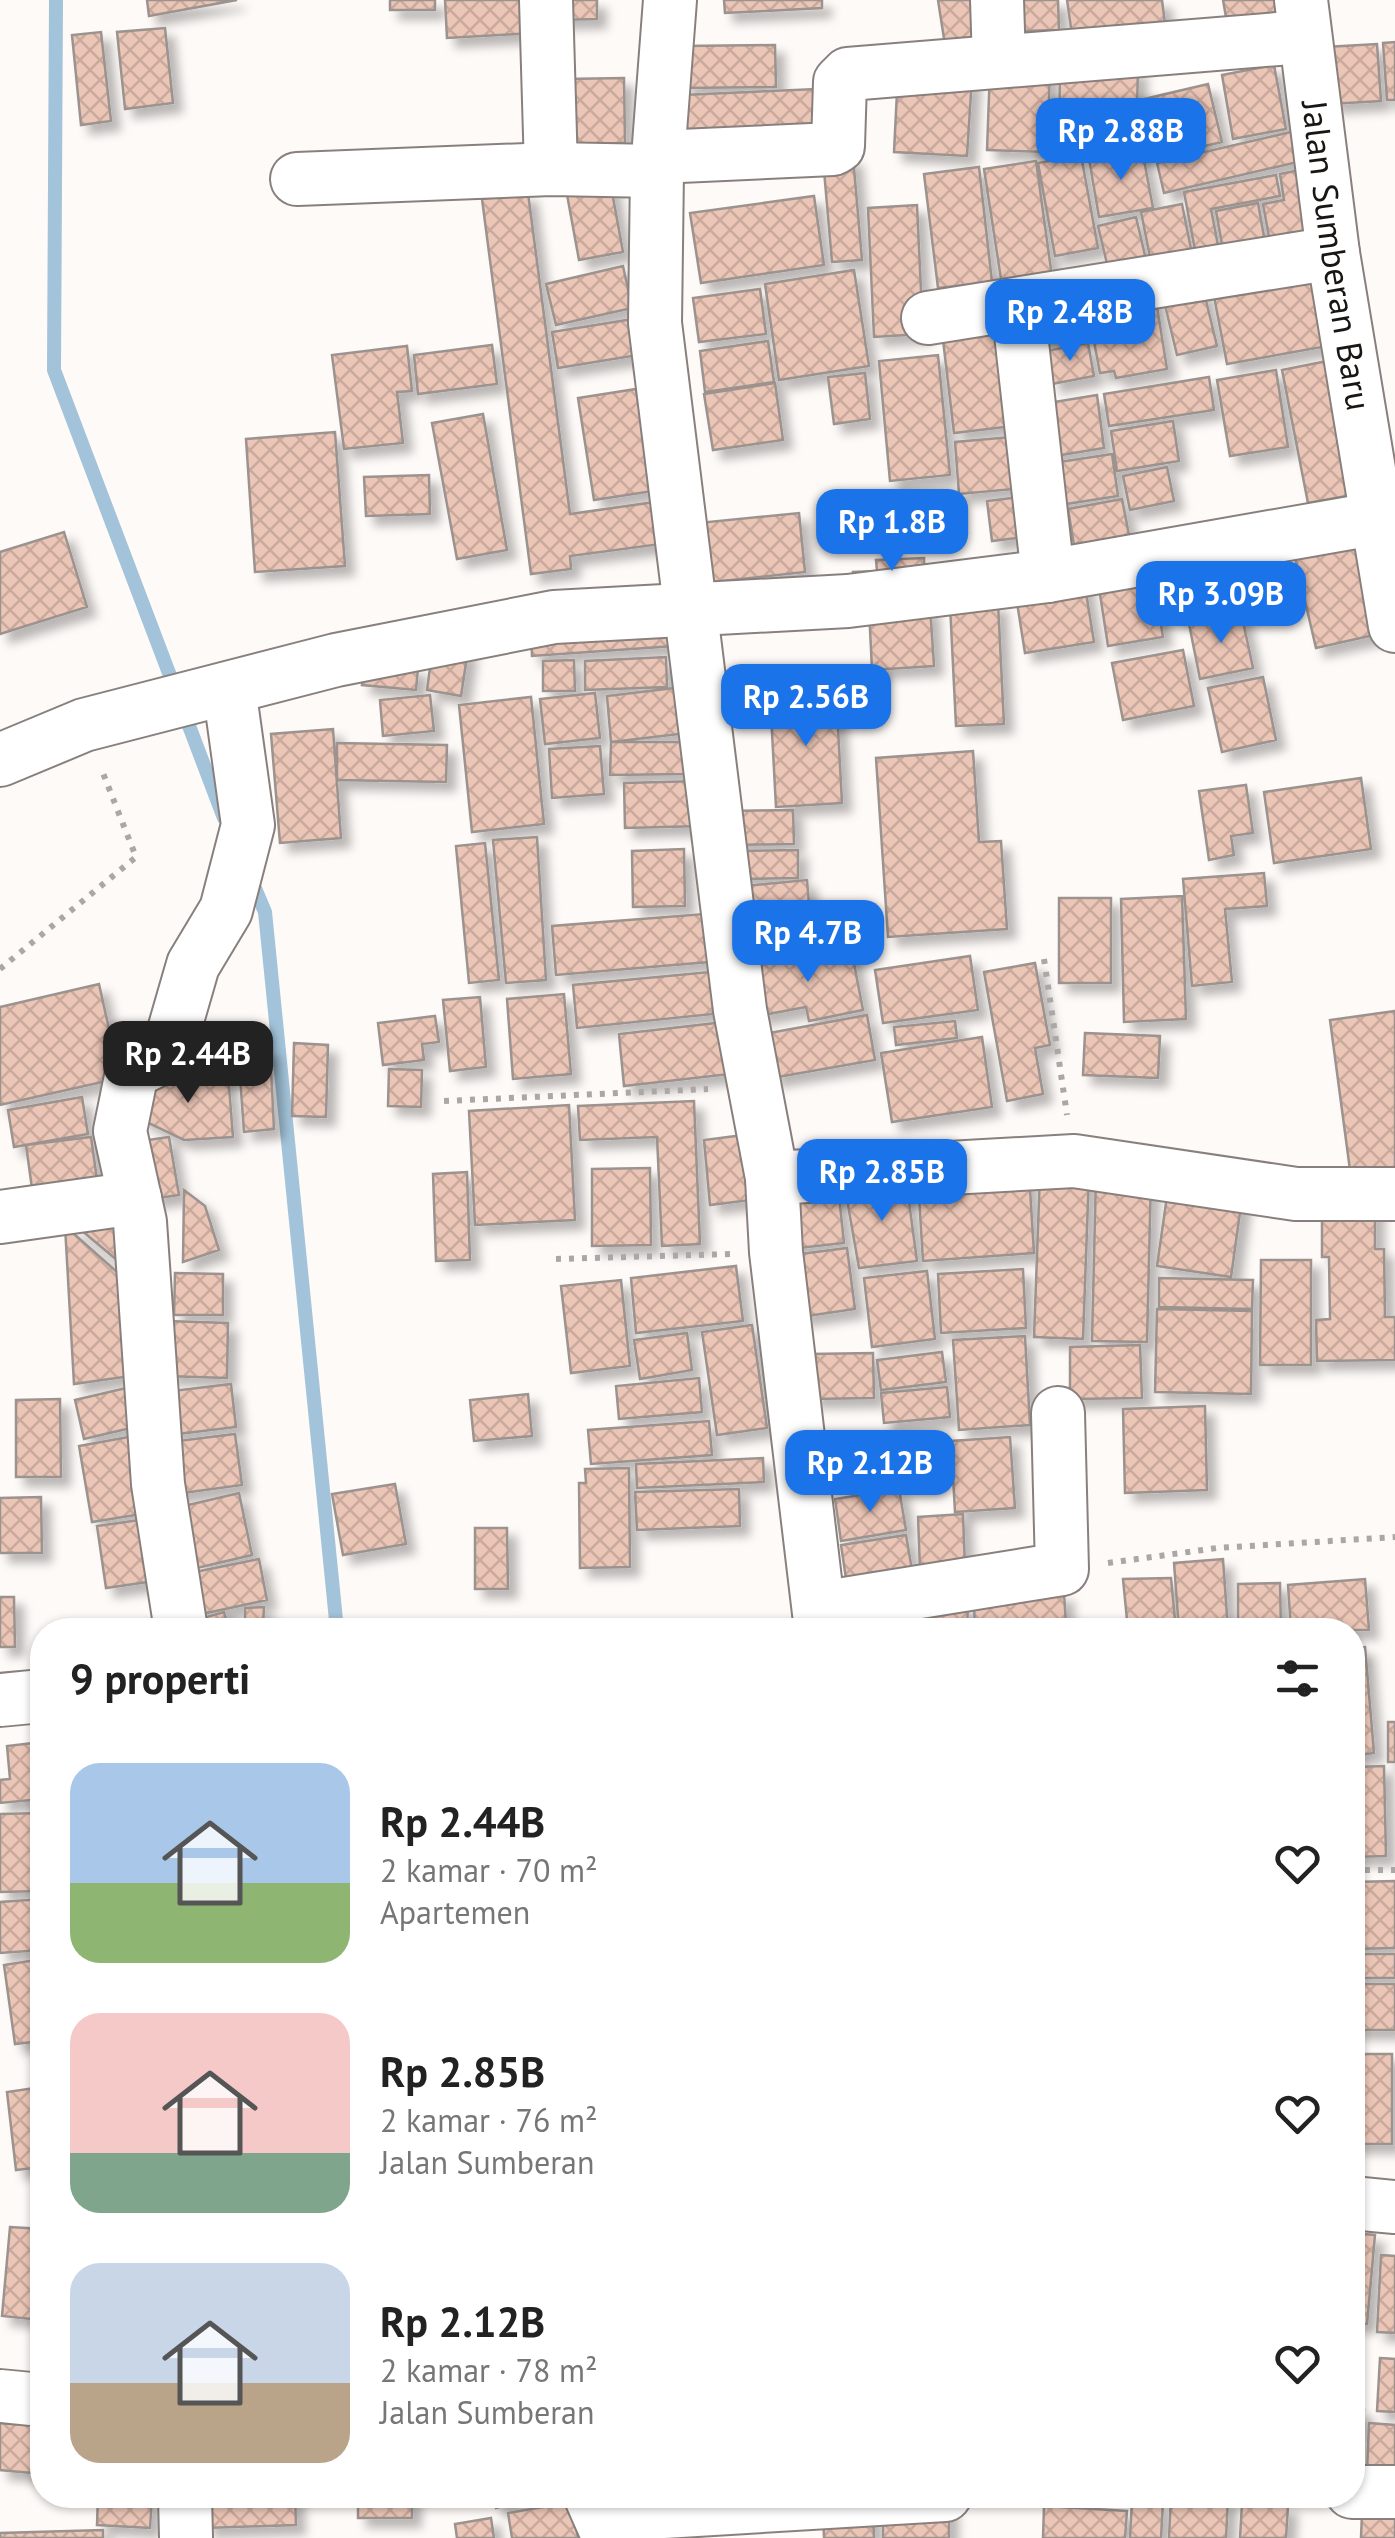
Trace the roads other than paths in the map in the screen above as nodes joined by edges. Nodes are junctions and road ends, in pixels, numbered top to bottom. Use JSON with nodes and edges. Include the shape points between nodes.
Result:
{"nodes":[{"id":1,"x":546,"y":0,"type":"edge"},
{"id":2,"x":670,"y":0,"type":"edge"},
{"id":3,"x":997,"y":0,"type":"edge"},
{"id":4,"x":1302,"y":19,"type":"edge"},
{"id":5,"x":1000,"y":62,"type":"junction"},
{"id":6,"x":658,"y":164,"type":"junction"},
{"id":7,"x":551,"y":169,"type":"junction"},
{"id":8,"x":297,"y":179,"type":"dead end"},
{"id":9,"x":1333,"y":253,"type":"junction"},
{"id":10,"x":1018,"y":307,"type":"junction"},
{"id":11,"x":928,"y":318,"type":"dead end"},
{"id":12,"x":1379,"y":518,"type":"junction"},
{"id":13,"x":1048,"y":576,"type":"junction"},
{"id":14,"x":688,"y":611,"type":"junction"},
{"id":15,"x":1395,"y":626,"type":"edge"},
{"id":16,"x":219,"y":692,"type":"junction"},
{"id":17,"x":0,"y":760,"type":"edge"},
{"id":18,"x":772,"y":1178,"type":"junction"},
{"id":19,"x":1395,"y":1194,"type":"edge"},
{"id":20,"x":135,"y":1198,"type":"junction"},
{"id":21,"x":0,"y":1217,"type":"edge"},
{"id":22,"x":1058,"y":1413,"type":"dead end"},
{"id":23,"x":179,"y":1618,"type":"edge"},
{"id":24,"x":821,"y":1618,"type":"edge"},
{"id":25,"x":826,"y":1618,"type":"edge"},
{"id":26,"x":30,"y":1697,"type":"edge"},
{"id":27,"x":0,"y":1700,"type":"edge"},
{"id":28,"x":1365,"y":2204,"type":"edge"},
{"id":29,"x":1395,"y":2206,"type":"edge"},
{"id":30,"x":0,"y":2396,"type":"edge"},
{"id":31,"x":30,"y":2399,"type":"edge"},
{"id":32,"x":1365,"y":2492,"type":"edge"},
{"id":33,"x":1395,"y":2492,"type":"edge"},
{"id":34,"x":185,"y":2508,"type":"edge"},
{"id":35,"x":738,"y":2508,"type":"edge"},
{"id":36,"x":610,"y":2516,"type":"edge"},
{"id":37,"x":186,"y":2538,"type":"edge"}],
"edges":[{"from":1,"to":7,"type":"street"},
{"from":2,"to":6,"type":"street"},
{"from":3,"to":5,"type":"street"},
{"from":4,"to":5,"type":"street"},
{"from":4,"to":9,"type":"street","name":"Jalan Sumberan Baru"},
{"from":5,"to":6,"type":"street","via":[[848,74],[840,82],[833,149]]},
{"from":6,"to":7,"type":"street"},
{"from":6,"to":14,"type":"street","via":[[655,322]]},
{"from":7,"to":8,"type":"street"},
{"from":9,"to":10,"type":"street"},
{"from":9,"to":12,"type":"street","name":"Jalan Sumberan Baru"},
{"from":10,"to":11,"type":"street"},
{"from":10,"to":13,"type":"street"},
{"from":12,"to":13,"type":"street"},
{"from":12,"to":15,"type":"street","name":"Jalan Sumberan Baru"},
{"from":13,"to":14,"type":"street","via":[[848,601]]},
{"from":14,"to":16,"type":"street","via":[[554,617],[336,660]]},
{"from":14,"to":18,"type":"street","via":[[740,1010]]},
{"from":16,"to":17,"type":"street","via":[[84,725]]},
{"from":16,"to":20,"type":"street","via":[[248,824],[226,910],[193,965],[166,1055],[132,1072],[120,1131]]},
{"from":18,"to":19,"type":"street","via":[[1074,1161],[1296,1194]]},
{"from":18,"to":24,"type":"street"},
{"from":20,"to":21,"type":"street"},
{"from":20,"to":23,"type":"street","via":[[158,1484]]},
{"from":22,"to":25,"type":"street","via":[[1062,1569]]},
{"from":26,"to":27,"type":"street"},
{"from":28,"to":29,"type":"street"},
{"from":30,"to":31,"type":"street"},
{"from":32,"to":33,"type":"street"},
{"from":34,"to":37,"type":"street"},
{"from":35,"to":36,"type":"street"}]}
